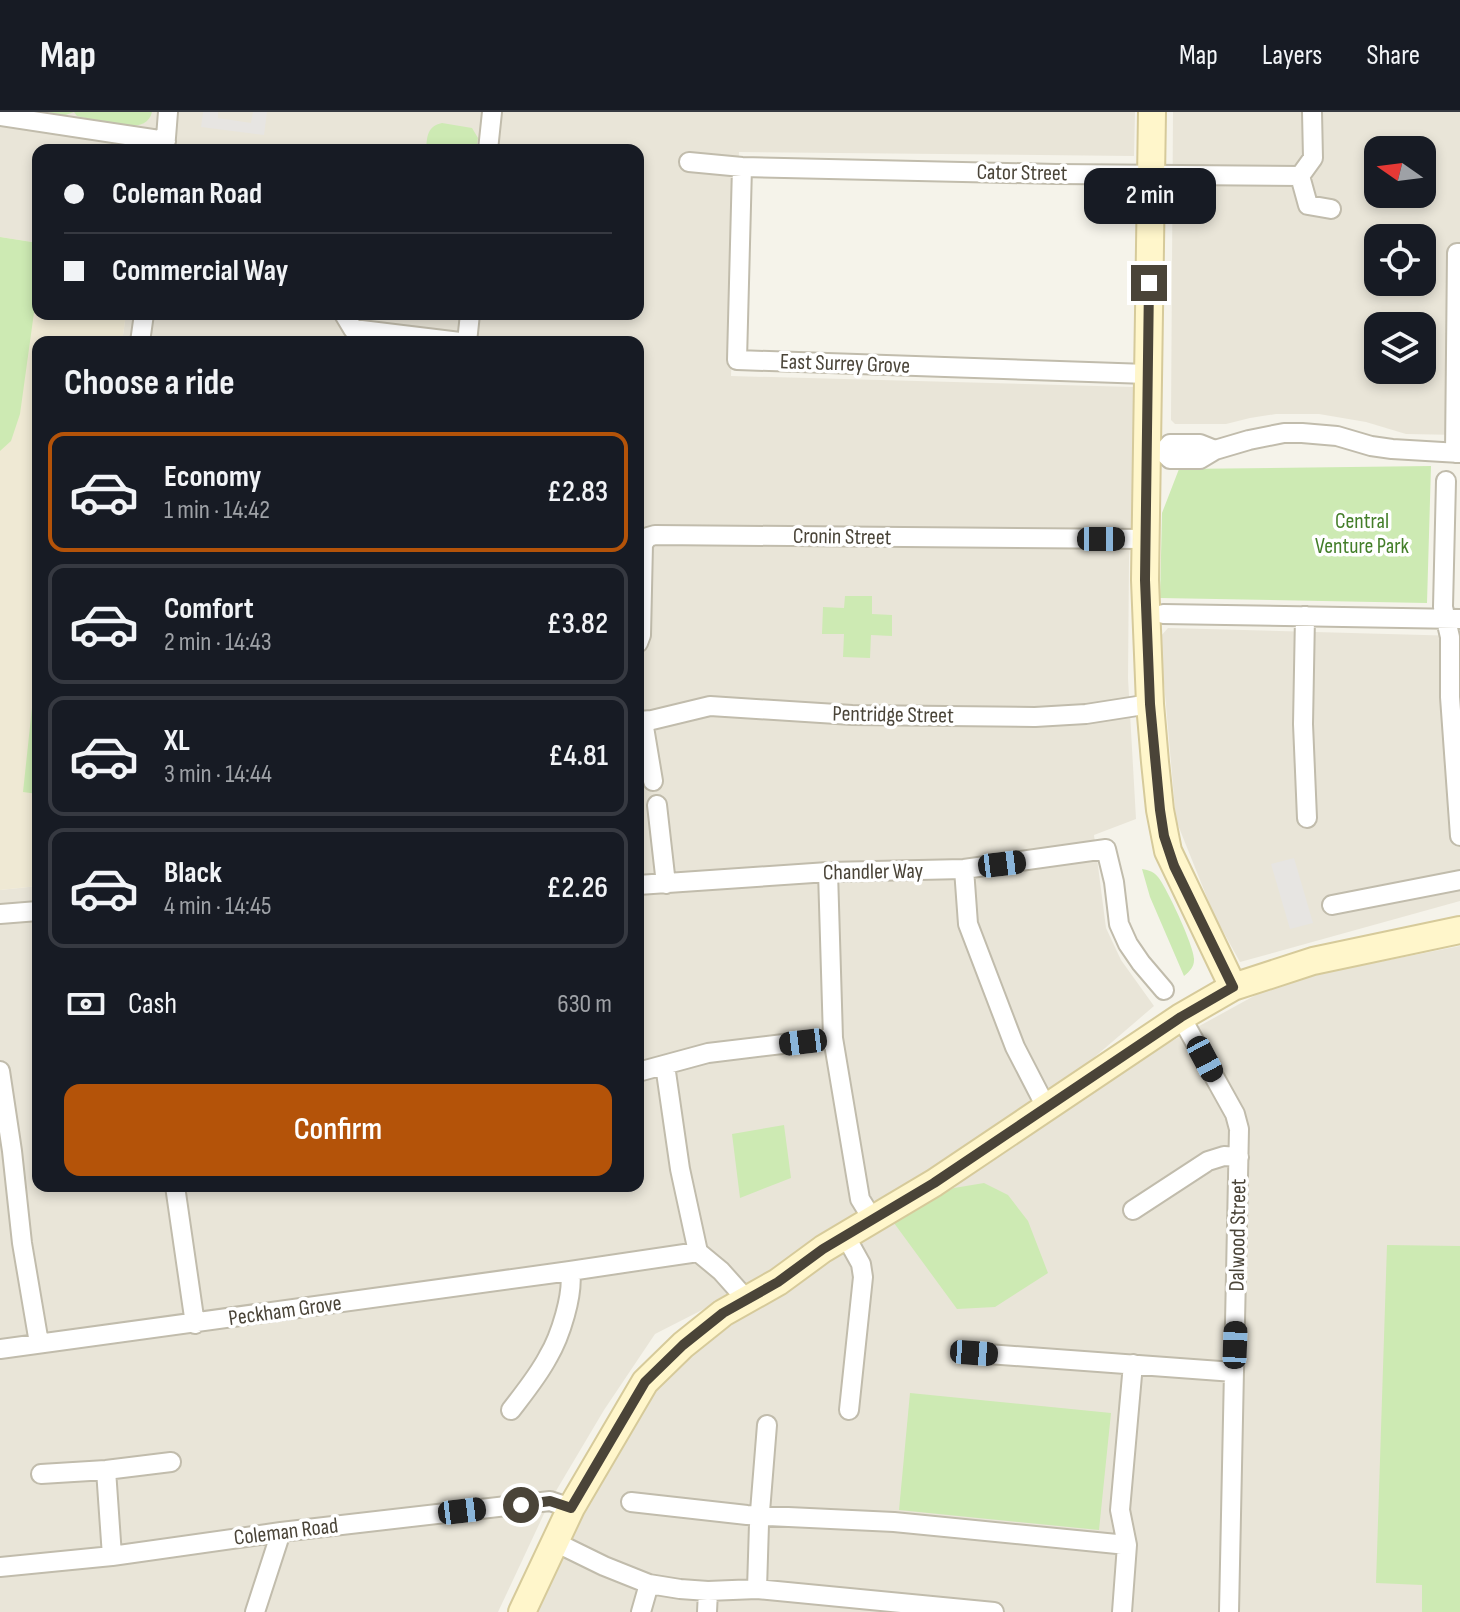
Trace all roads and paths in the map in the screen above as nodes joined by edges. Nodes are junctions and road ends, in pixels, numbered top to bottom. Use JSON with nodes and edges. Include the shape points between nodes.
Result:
{"nodes":[{"id":1,"x":168,"y":112,"type":"edge"},
{"id":2,"x":492,"y":112,"type":"edge"},
{"id":3,"x":1152,"y":112,"type":"edge"},
{"id":4,"x":1312,"y":112,"type":"edge"},
{"id":5,"x":0,"y":116,"type":"edge"},
{"id":6,"x":160,"y":144,"type":"edge"},
{"id":7,"x":166,"y":144,"type":"edge"},
{"id":8,"x":489,"y":144,"type":"edge"},
{"id":9,"x":689,"y":162,"type":"dead end"},
{"id":10,"x":742,"y":167,"type":"junction"},
{"id":11,"x":1151,"y":176,"type":"junction"},
{"id":12,"x":1300,"y":176,"type":"junction"},
{"id":13,"x":1331,"y":209,"type":"dead end"},
{"id":14,"x":1460,"y":253,"type":"edge"},
{"id":15,"x":348,"y":320,"type":"edge"},
{"id":16,"x":411,"y":336,"type":"edge"},
{"id":17,"x":1147,"y":374,"type":"junction"},
{"id":18,"x":1155,"y":452,"type":"junction"},
{"id":19,"x":1458,"y":453,"type":"edge"},
{"id":20,"x":1446,"y":481,"type":"dead end"},
{"id":21,"x":1145,"y":539,"type":"junction"},
{"id":22,"x":644,"y":543,"type":"edge"},
{"id":23,"x":1163,"y":614,"type":"dead end"},
{"id":24,"x":1305,"y":616,"type":"junction"},
{"id":25,"x":1453,"y":618,"type":"edge"},
{"id":26,"x":1150,"y":704,"type":"junction"},
{"id":27,"x":644,"y":721,"type":"edge"},
{"id":28,"x":644,"y":736,"type":"edge"},
{"id":29,"x":653,"y":781,"type":"dead end"},
{"id":30,"x":657,"y":805,"type":"dead end"},
{"id":31,"x":1307,"y":818,"type":"dead end"},
{"id":32,"x":1460,"y":836,"type":"edge"},
{"id":33,"x":964,"y":869,"type":"junction"},
{"id":34,"x":828,"y":872,"type":"junction"},
{"id":35,"x":1460,"y":880,"type":"edge"},
{"id":36,"x":666,"y":884,"type":"junction"},
{"id":37,"x":644,"y":885,"type":"edge"},
{"id":38,"x":1332,"y":905,"type":"dead end"},
{"id":39,"x":32,"y":911,"type":"edge"},
{"id":40,"x":0,"y":914,"type":"edge"},
{"id":41,"x":1460,"y":930,"type":"edge"},
{"id":42,"x":1233,"y":987,"type":"junction"},
{"id":43,"x":1164,"y":990,"type":"dead end"},
{"id":44,"x":1181,"y":1017,"type":"junction"},
{"id":45,"x":833,"y":1038,"type":"junction"},
{"id":46,"x":665,"y":1065,"type":"junction"},
{"id":47,"x":644,"y":1070,"type":"edge"},
{"id":48,"x":0,"y":1071,"type":"edge"},
{"id":49,"x":1046,"y":1107,"type":"junction"},
{"id":50,"x":6,"y":1152,"type":"edge"},
{"id":51,"x":1239,"y":1157,"type":"junction"},
{"id":52,"x":176,"y":1192,"type":"edge"},
{"id":53,"x":1133,"y":1210,"type":"dead end"},
{"id":54,"x":873,"y":1220,"type":"junction"},
{"id":55,"x":846,"y":1237,"type":"junction"},
{"id":56,"x":698,"y":1252,"type":"junction"},
{"id":57,"x":570,"y":1271,"type":"junction"},
{"id":58,"x":746,"y":1299,"type":"junction"},
{"id":59,"x":195,"y":1324,"type":"junction"},
{"id":60,"x":39,"y":1343,"type":"junction"},
{"id":61,"x":0,"y":1349,"type":"edge"},
{"id":62,"x":974,"y":1353,"type":"dead end"},
{"id":63,"x":1133,"y":1364,"type":"junction"},
{"id":64,"x":1234,"y":1372,"type":"junction"},
{"id":65,"x":511,"y":1410,"type":"dead end"},
{"id":66,"x":849,"y":1410,"type":"dead end"},
{"id":67,"x":767,"y":1425,"type":"dead end"},
{"id":68,"x":171,"y":1462,"type":"dead end"},
{"id":69,"x":106,"y":1470,"type":"junction"},
{"id":70,"x":41,"y":1474,"type":"dead end"},
{"id":71,"x":631,"y":1502,"type":"dead end"},
{"id":72,"x":571,"y":1508,"type":"junction"},
{"id":73,"x":760,"y":1515,"type":"junction"},
{"id":74,"x":281,"y":1532,"type":"junction"},
{"id":75,"x":555,"y":1542,"type":"junction"},
{"id":76,"x":1127,"y":1545,"type":"junction"},
{"id":77,"x":112,"y":1556,"type":"junction"},
{"id":78,"x":0,"y":1567,"type":"edge"},
{"id":79,"x":649,"y":1584,"type":"junction"},
{"id":80,"x":757,"y":1589,"type":"junction"},
{"id":81,"x":708,"y":1591,"type":"junction"},
{"id":82,"x":255,"y":1612,"type":"edge"},
{"id":83,"x":522,"y":1612,"type":"edge"},
{"id":84,"x":641,"y":1612,"type":"edge"},
{"id":85,"x":707,"y":1612,"type":"edge"},
{"id":86,"x":994,"y":1612,"type":"edge"},
{"id":87,"x":1122,"y":1612,"type":"edge"},
{"id":88,"x":1229,"y":1612,"type":"edge"}],
"edges":[{"from":1,"to":7,"type":"street"},
{"from":2,"to":8,"type":"street"},
{"from":3,"to":11,"type":"main road"},
{"from":4,"to":12,"type":"street","via":[[1313,158]]},
{"from":5,"to":6,"type":"street"},
{"from":9,"to":10,"type":"street","name":"Cator Street"},
{"from":10,"to":11,"type":"street","name":"Cator Street"},
{"from":10,"to":17,"type":"street","name":"East Surrey Grove","via":[[737,360]]},
{"from":11,"to":12,"type":"street","name":"Cator Street"},
{"from":11,"to":17,"type":"main road"},
{"from":12,"to":13,"type":"street","via":[[1308,205]]},
{"from":14,"to":19,"type":"street"},
{"from":15,"to":16,"type":"street","via":[[353,329]]},
{"from":17,"to":18,"type":"main road"},
{"from":18,"to":19,"type":"street","via":[[1170,444],[1215,450],[1302,433],[1392,449]]},
{"from":18,"to":21,"type":"main road"},
{"from":20,"to":25,"type":"street","via":[[1443,607]]},
{"from":21,"to":22,"type":"street","name":"Cronin Street","via":[[655,535]]},
{"from":21,"to":26,"type":"main road"},
{"from":23,"to":24,"type":"street"},
{"from":24,"to":25,"type":"street"},
{"from":24,"to":31,"type":"street"},
{"from":25,"to":32,"type":"street","via":[[1450,697]]},
{"from":26,"to":27,"type":"street","name":"Pentridge Street","via":[[1056,717],[852,715],[710,706]]},
{"from":26,"to":42,"type":"main road","via":[[1168,851]]},
{"from":28,"to":29,"type":"street"},
{"from":30,"to":36,"type":"street"},
{"from":33,"to":34,"type":"street","name":"Chandler Way"},
{"from":33,"to":43,"type":"street","name":"Chandler Way","via":[[1106,849],[1119,924]]},
{"from":33,"to":49,"type":"street","via":[[968,924],[1015,1047]]},
{"from":34,"to":36,"type":"street","name":"Chandler Way"},
{"from":34,"to":45,"type":"street"},
{"from":35,"to":38,"type":"street"},
{"from":36,"to":37,"type":"street","name":"Chandler Way"},
{"from":39,"to":40,"type":"street"},
{"from":41,"to":42,"type":"main road","via":[[1313,961]]},
{"from":42,"to":44,"type":"main road"},
{"from":44,"to":49,"type":"main road"},
{"from":44,"to":51,"type":"street","name":"Dalwood Street","via":[[1235,1114]]},
{"from":45,"to":46,"type":"street","via":[[708,1053]]},
{"from":45,"to":54,"type":"street","via":[[860,1199]]},
{"from":46,"to":47,"type":"street"},
{"from":46,"to":56,"type":"street"},
{"from":48,"to":50,"type":"street"},
{"from":49,"to":54,"type":"main road"},
{"from":50,"to":60,"type":"street"},
{"from":51,"to":53,"type":"street","via":[[1208,1161]]},
{"from":51,"to":64,"type":"street","name":"Dalwood Street"},
{"from":52,"to":59,"type":"street"},
{"from":54,"to":55,"type":"main road"},
{"from":55,"to":58,"type":"main road"},
{"from":55,"to":66,"type":"street","via":[[863,1277]]},
{"from":56,"to":57,"type":"street","name":"Peckham Grove"},
{"from":56,"to":58,"type":"street"},
{"from":57,"to":59,"type":"street","name":"Peckham Grove"},
{"from":57,"to":65,"type":"street","via":[[566,1312],[549,1356]]},
{"from":58,"to":72,"type":"main road","via":[[683,1345],[645,1382]]},
{"from":59,"to":60,"type":"street","name":"Peckham Grove"},
{"from":60,"to":61,"type":"street","name":"Peckham Grove"},
{"from":62,"to":63,"type":"street"},
{"from":63,"to":64,"type":"street"},
{"from":63,"to":76,"type":"street","via":[[1120,1510]]},
{"from":64,"to":88,"type":"street","name":"Dalwood Street"},
{"from":67,"to":73,"type":"street"},
{"from":68,"to":69,"type":"street"},
{"from":69,"to":70,"type":"street"},
{"from":69,"to":77,"type":"street"},
{"from":71,"to":73,"type":"street"},
{"from":72,"to":74,"type":"street","name":"Coleman Road","via":[[550,1501]]},
{"from":72,"to":75,"type":"main road"},
{"from":73,"to":76,"type":"street"},
{"from":73,"to":80,"type":"street"},
{"from":74,"to":77,"type":"street","name":"Coleman Road"},
{"from":74,"to":82,"type":"street"},
{"from":75,"to":79,"type":"street"},
{"from":75,"to":83,"type":"main road"},
{"from":76,"to":87,"type":"street"},
{"from":77,"to":78,"type":"street","name":"Coleman Road"},
{"from":79,"to":81,"type":"street"},
{"from":79,"to":84,"type":"street"},
{"from":80,"to":81,"type":"street"},
{"from":80,"to":86,"type":"street"},
{"from":81,"to":85,"type":"street"}]}
